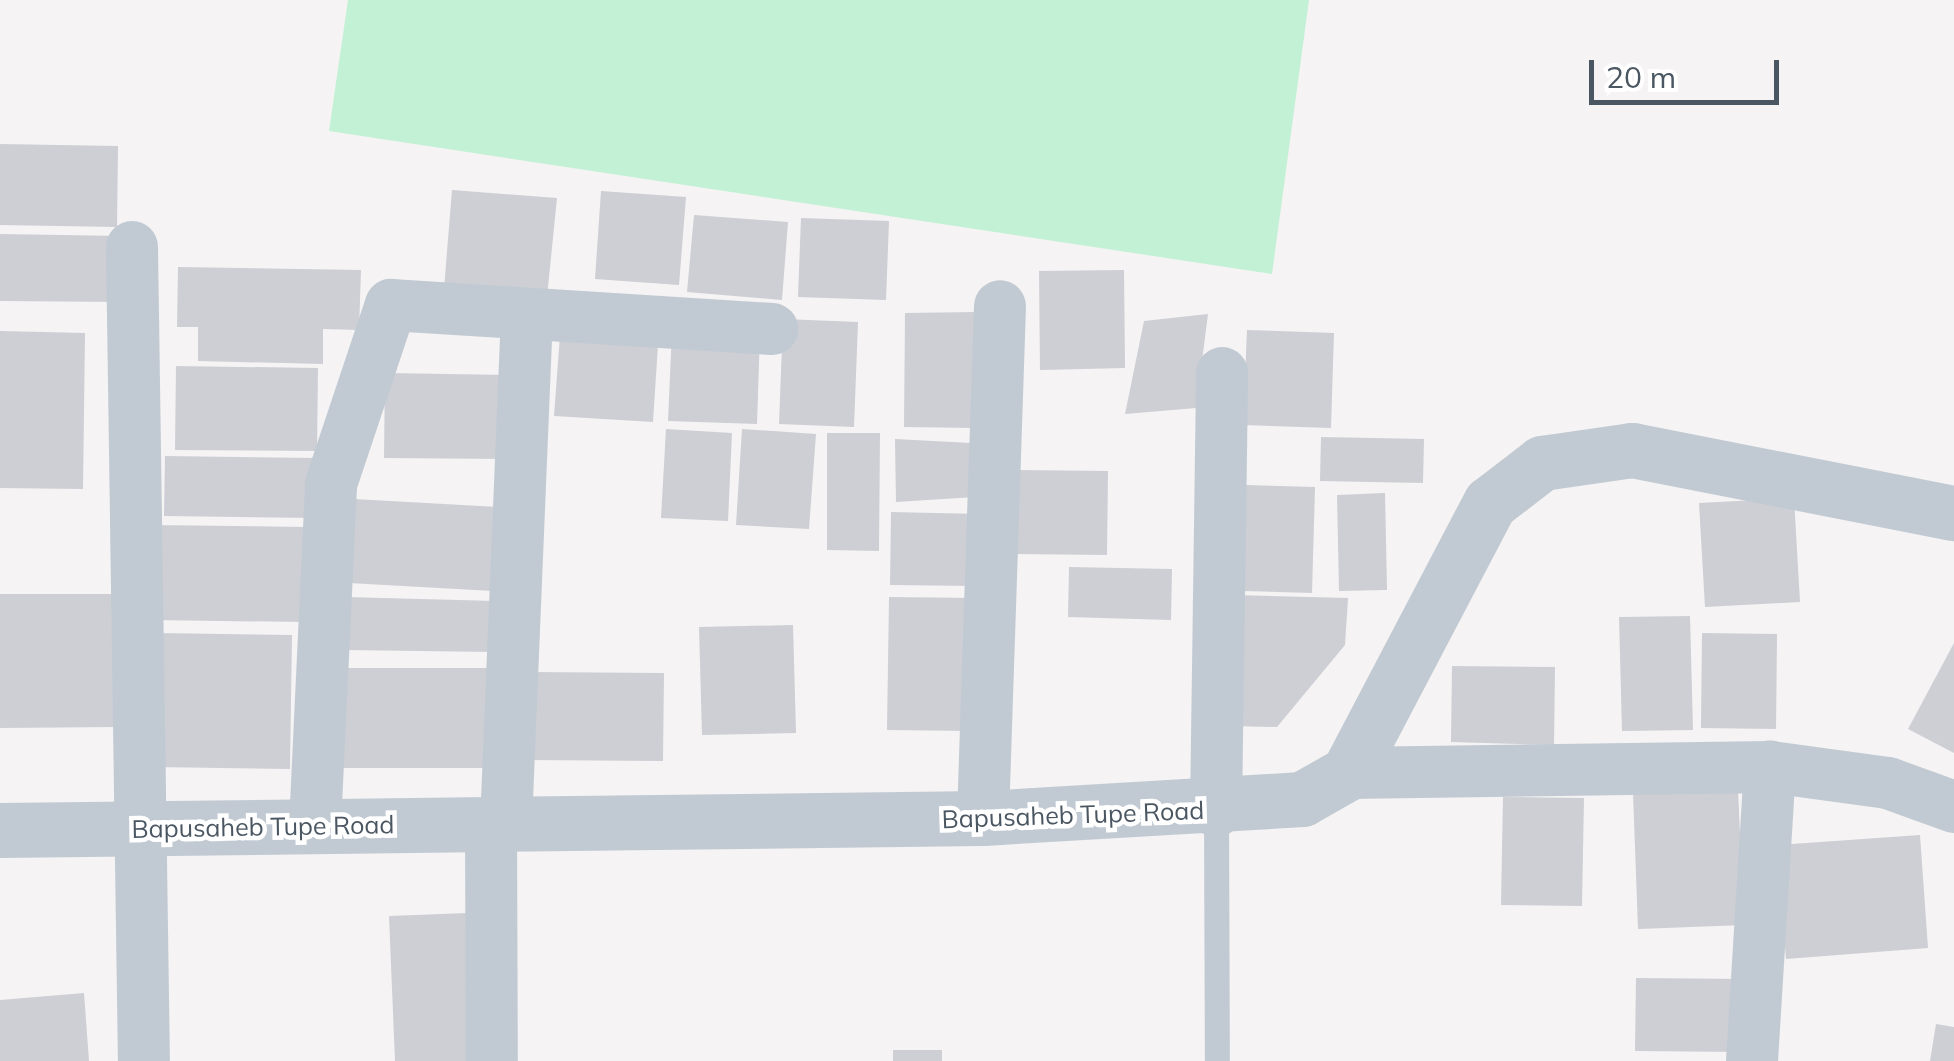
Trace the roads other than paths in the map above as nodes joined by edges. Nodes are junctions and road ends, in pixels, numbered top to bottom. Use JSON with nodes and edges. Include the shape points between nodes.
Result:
{"nodes":[{"id":1,"x":132,"y":246,"type":"dead end"},
{"id":2,"x":1000,"y":306,"type":"dead end"},
{"id":3,"x":528,"y":314,"type":"junction"},
{"id":4,"x":772,"y":328,"type":"dead end"},
{"id":5,"x":1222,"y":373,"type":"dead end"},
{"id":6,"x":1954,"y":513,"type":"edge"},
{"id":7,"x":1770,"y":766,"type":"junction"},
{"id":8,"x":1348,"y":773,"type":"junction"},
{"id":9,"x":1954,"y":807,"type":"edge"},
{"id":10,"x":1216,"y":811,"type":"junction"},
{"id":11,"x":984,"y":818,"type":"junction"},
{"id":12,"x":499,"y":824,"type":"junction"},
{"id":13,"x":315,"y":826,"type":"junction"},
{"id":14,"x":134,"y":828,"type":"junction"},
{"id":15,"x":0,"y":830,"type":"edge"},
{"id":16,"x":144,"y":1061,"type":"edge"},
{"id":17,"x":492,"y":1061,"type":"edge"},
{"id":18,"x":1217,"y":1061,"type":"edge"},
{"id":19,"x":1752,"y":1061,"type":"edge"}],
"edges":[{"from":1,"to":14,"type":"street"},
{"from":2,"to":11,"type":"street"},
{"from":3,"to":4,"type":"street"},
{"from":3,"to":12,"type":"street"},
{"from":3,"to":13,"type":"street","via":[[391,306],[331,484]]},
{"from":5,"to":10,"type":"street"},
{"from":6,"to":8,"type":"street","via":[[1632,450],[1542,463],[1490,503]]},
{"from":7,"to":8,"type":"street"},
{"from":7,"to":9,"type":"street","via":[[1888,783]]},
{"from":7,"to":19,"type":"street"},
{"from":8,"to":10,"type":"street","name":"Bapusaheb Tupe Road","via":[[1302,799]]},
{"from":10,"to":11,"type":"street","name":"Bapusaheb Tupe Road"},
{"from":10,"to":18,"type":"lane"},
{"from":11,"to":12,"type":"street","name":"Bapusaheb Tupe Road"},
{"from":12,"to":13,"type":"street","name":"Bapusaheb Tupe Road"},
{"from":12,"to":17,"type":"street"},
{"from":13,"to":14,"type":"street","name":"Bapusaheb Tupe Road"},
{"from":14,"to":15,"type":"street","name":"Bapusaheb Tupe Road"},
{"from":14,"to":16,"type":"street"}]}
